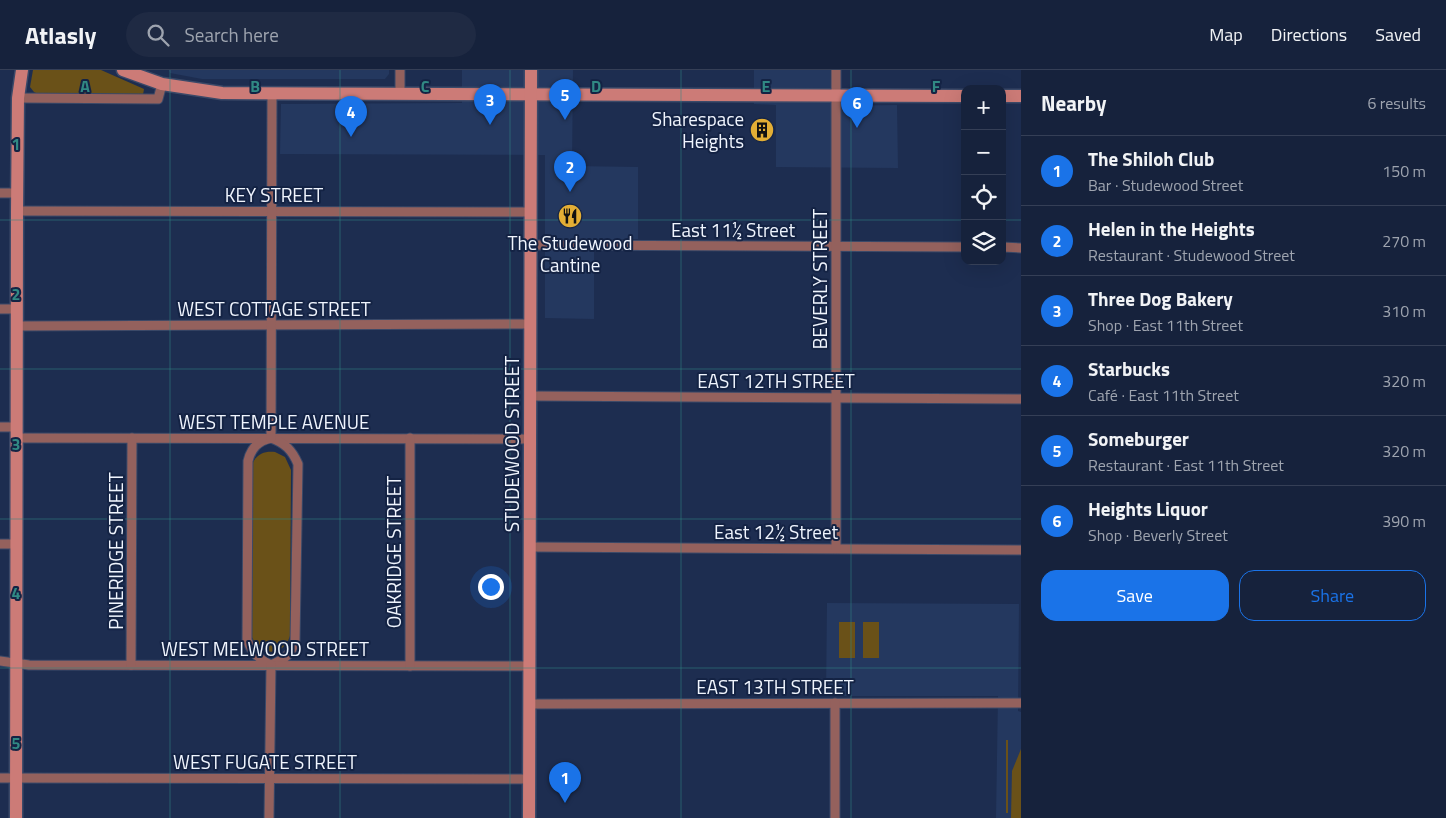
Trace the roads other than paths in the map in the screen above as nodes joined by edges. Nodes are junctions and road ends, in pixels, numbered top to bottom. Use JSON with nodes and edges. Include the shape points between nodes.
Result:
{"nodes":[{"id":1,"x":22,"y":70,"type":"edge"},
{"id":2,"x":123,"y":70,"type":"edge"},
{"id":3,"x":400,"y":70,"type":"edge"},
{"id":4,"x":531,"y":70,"type":"edge"},
{"id":5,"x":836,"y":70,"type":"edge"},
{"id":6,"x":156,"y":79,"type":"edge"},
{"id":7,"x":272,"y":93,"type":"junction"},
{"id":8,"x":400,"y":94,"type":"junction"},
{"id":9,"x":531,"y":94,"type":"junction"},
{"id":10,"x":836,"y":96,"type":"junction"},
{"id":11,"x":961,"y":96,"type":"edge"},
{"id":12,"x":1006,"y":96,"type":"edge"},
{"id":13,"x":1021,"y":96,"type":"edge"},
{"id":14,"x":18,"y":98,"type":"junction"},
{"id":15,"x":0,"y":193,"type":"edge"},
{"id":16,"x":17,"y":193,"type":"junction"},
{"id":17,"x":17,"y":211,"type":"junction"},
{"id":18,"x":272,"y":211,"type":"junction"},
{"id":19,"x":531,"y":212,"type":"junction"},
{"id":20,"x":531,"y":245,"type":"junction"},
{"id":21,"x":836,"y":247,"type":"junction"},
{"id":22,"x":961,"y":247,"type":"edge"},
{"id":23,"x":1006,"y":248,"type":"edge"},
{"id":24,"x":1021,"y":248,"type":"edge"},
{"id":25,"x":0,"y":309,"type":"edge"},
{"id":26,"x":17,"y":309,"type":"junction"},
{"id":27,"x":531,"y":324,"type":"junction"},
{"id":28,"x":271,"y":325,"type":"junction"},
{"id":29,"x":17,"y":326,"type":"junction"},
{"id":30,"x":530,"y":396,"type":"junction"},
{"id":31,"x":836,"y":398,"type":"junction"},
{"id":32,"x":1021,"y":399,"type":"edge"},
{"id":33,"x":0,"y":427,"type":"edge"},
{"id":34,"x":17,"y":432,"type":"junction"},
{"id":35,"x":132,"y":438,"type":"junction"},
{"id":36,"x":271,"y":438,"type":"junction"},
{"id":37,"x":410,"y":438,"type":"junction"},
{"id":38,"x":530,"y":439,"type":"junction"},
{"id":39,"x":0,"y":544,"type":"edge"},
{"id":40,"x":17,"y":544,"type":"junction"},
{"id":41,"x":530,"y":547,"type":"junction"},
{"id":42,"x":836,"y":548,"type":"junction"},
{"id":43,"x":1021,"y":550,"type":"edge"},
{"id":44,"x":0,"y":661,"type":"edge"},
{"id":45,"x":17,"y":664,"type":"junction"},
{"id":46,"x":132,"y":665,"type":"junction"},
{"id":47,"x":271,"y":665,"type":"junction"},
{"id":48,"x":410,"y":666,"type":"junction"},
{"id":49,"x":530,"y":666,"type":"junction"},
{"id":50,"x":835,"y":703,"type":"junction"},
{"id":51,"x":1021,"y":703,"type":"edge"},
{"id":52,"x":530,"y":704,"type":"junction"},
{"id":53,"x":0,"y":778,"type":"edge"},
{"id":54,"x":16,"y":778,"type":"junction"},
{"id":55,"x":269,"y":778,"type":"junction"},
{"id":56,"x":530,"y":779,"type":"junction"},
{"id":57,"x":16,"y":818,"type":"edge"},
{"id":58,"x":269,"y":818,"type":"edge"},
{"id":59,"x":530,"y":818,"type":"edge"},
{"id":60,"x":835,"y":818,"type":"edge"}],
"edges":[{"from":1,"to":14,"type":"main road"},
{"from":2,"to":6,"type":"main road"},
{"from":3,"to":8,"type":"street"},
{"from":4,"to":9,"type":"main road","name":"STUDEWOOD STREET"},
{"from":5,"to":10,"type":"street","name":"BEVERLY STREET"},
{"from":6,"to":7,"type":"main road","via":[[222,93]]},
{"from":6,"to":14,"type":"street","via":[[158,99]]},
{"from":7,"to":8,"type":"main road"},
{"from":7,"to":18,"type":"street"},
{"from":8,"to":9,"type":"main road"},
{"from":9,"to":10,"type":"main road"},
{"from":9,"to":19,"type":"main road","name":"STUDEWOOD STREET"},
{"from":10,"to":11,"type":"main road"},
{"from":10,"to":21,"type":"street","name":"BEVERLY STREET"},
{"from":12,"to":13,"type":"main road"},
{"from":14,"to":16,"type":"main road"},
{"from":15,"to":16,"type":"street"},
{"from":16,"to":17,"type":"main road"},
{"from":17,"to":18,"type":"street","name":"KEY STREET"},
{"from":17,"to":26,"type":"main road"},
{"from":18,"to":19,"type":"street","name":"KEY STREET"},
{"from":18,"to":28,"type":"street"},
{"from":19,"to":20,"type":"main road","name":"STUDEWOOD STREET"},
{"from":20,"to":21,"type":"street","name":"East 11½ Street"},
{"from":20,"to":27,"type":"main road","name":"STUDEWOOD STREET"},
{"from":21,"to":22,"type":"street","name":"East 11½ Street"},
{"from":21,"to":31,"type":"street","name":"BEVERLY STREET"},
{"from":23,"to":24,"type":"street"},
{"from":25,"to":26,"type":"street"},
{"from":26,"to":29,"type":"main road"},
{"from":27,"to":28,"type":"street","name":"WEST COTTAGE STREET"},
{"from":27,"to":30,"type":"main road","name":"STUDEWOOD STREET"},
{"from":28,"to":29,"type":"street","name":"WEST COTTAGE STREET"},
{"from":28,"to":36,"type":"street"},
{"from":29,"to":34,"type":"main road"},
{"from":30,"to":31,"type":"street","name":"EAST 12TH STREET"},
{"from":30,"to":38,"type":"main road","name":"STUDEWOOD STREET"},
{"from":31,"to":32,"type":"street","name":"EAST 12TH STREET"},
{"from":31,"to":42,"type":"street","name":"BEVERLY STREET"},
{"from":33,"to":34,"type":"street","name":"WEST TEMPLE AVENUE"},
{"from":34,"to":35,"type":"street","name":"WEST TEMPLE AVENUE"},
{"from":34,"to":40,"type":"main road"},
{"from":35,"to":36,"type":"street","name":"WEST TEMPLE AVENUE"},
{"from":35,"to":46,"type":"street","name":"PINERIDGE STREET"},
{"from":36,"to":37,"type":"street","name":"WEST TEMPLE AVENUE"},
{"from":36,"to":47,"type":"street","via":[[256,445],[248,461],[247,640],[253,653]]},
{"from":36,"to":47,"type":"street","via":[[289,448],[298,464],[295,642],[284,659]]},
{"from":37,"to":38,"type":"street","name":"WEST TEMPLE AVENUE"},
{"from":37,"to":48,"type":"street","name":"OAKRIDGE STREET"},
{"from":38,"to":41,"type":"main road","name":"STUDEWOOD STREET"},
{"from":39,"to":40,"type":"street"},
{"from":40,"to":45,"type":"main road"},
{"from":41,"to":42,"type":"street","name":"East 12½ Street"},
{"from":41,"to":49,"type":"main road","name":"STUDEWOOD STREET"},
{"from":42,"to":43,"type":"street","name":"East 12½ Street"},
{"from":44,"to":45,"type":"street","name":"WEST MELWOOD STREET"},
{"from":45,"to":46,"type":"street","name":"WEST MELWOOD STREET"},
{"from":45,"to":54,"type":"main road"},
{"from":46,"to":47,"type":"street","name":"WEST MELWOOD STREET"},
{"from":47,"to":48,"type":"street","name":"WEST MELWOOD STREET"},
{"from":47,"to":55,"type":"street"},
{"from":48,"to":49,"type":"street","name":"WEST MELWOOD STREET"},
{"from":49,"to":52,"type":"main road","name":"STUDEWOOD STREET"},
{"from":50,"to":51,"type":"street","name":"EAST 13TH STREET"},
{"from":50,"to":52,"type":"street","name":"EAST 13TH STREET"},
{"from":50,"to":60,"type":"street"},
{"from":52,"to":56,"type":"main road","name":"STUDEWOOD STREET"},
{"from":53,"to":54,"type":"street","name":"WEST FUGATE STREET"},
{"from":54,"to":55,"type":"street","name":"WEST FUGATE STREET"},
{"from":54,"to":57,"type":"main road"},
{"from":55,"to":56,"type":"street","name":"WEST FUGATE STREET"},
{"from":55,"to":58,"type":"street"},
{"from":56,"to":59,"type":"main road","name":"STUDEWOOD STREET"}]}
